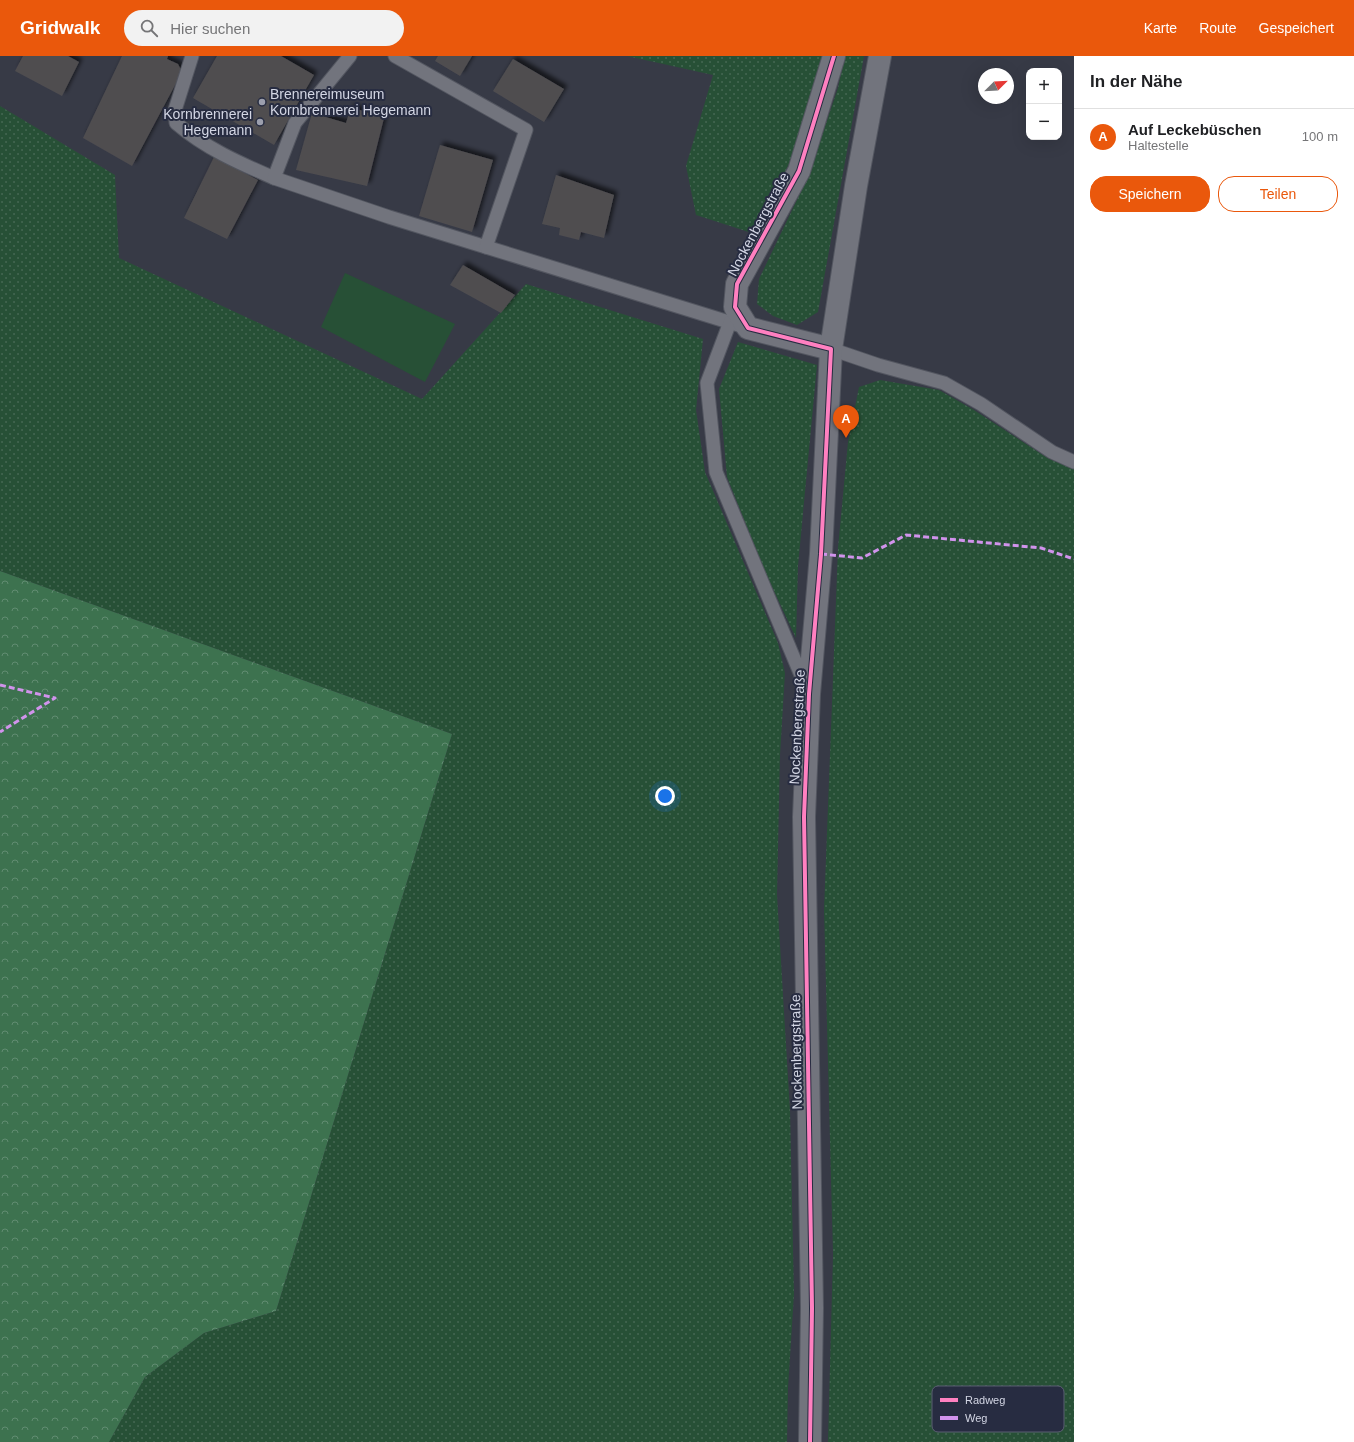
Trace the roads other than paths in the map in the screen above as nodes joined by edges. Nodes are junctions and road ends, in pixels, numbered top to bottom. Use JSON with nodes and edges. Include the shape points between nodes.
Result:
{"nodes":[{"id":1,"x":192,"y":56,"type":"edge"},
{"id":2,"x":350,"y":56,"type":"edge"},
{"id":3,"x":395,"y":56,"type":"edge"},
{"id":4,"x":834,"y":56,"type":"edge"},
{"id":5,"x":880,"y":56,"type":"edge"},
{"id":6,"x":274,"y":178,"type":"junction"},
{"id":7,"x":486,"y":247,"type":"junction"},
{"id":8,"x":739,"y":325,"type":"junction"},
{"id":9,"x":831,"y":349,"type":"junction"},
{"id":10,"x":1074,"y":462,"type":"edge"},
{"id":11,"x":809,"y":694,"type":"junction"},
{"id":12,"x":810,"y":1442,"type":"edge"}],
"edges":[{"from":1,"to":6,"type":"lane","via":[[175,110],[176,123],[192,137],[237,162]]},
{"from":2,"to":6,"type":"lane","via":[[296,123]]},
{"from":3,"to":7,"type":"lane","via":[[526,130]]},
{"from":4,"to":8,"type":"main road","name":"Nockenbergstraße","via":[[798,171],[737,284],[735,307]]},
{"from":5,"to":9,"type":"main road","name":"Nockenbergstraße","via":[[856,186]]},
{"from":6,"to":7,"type":"lane"},
{"from":7,"to":8,"type":"lane"},
{"from":8,"to":9,"type":"main road"},
{"from":8,"to":11,"type":"lane","via":[[707,383],[716,472]]},
{"from":9,"to":10,"type":"lane","via":[[944,383],[981,404],[1052,452]]},
{"from":9,"to":11,"type":"main road","name":"Nockenbergstraße","via":[[821,554]]},
{"from":11,"to":12,"type":"main road","name":"Nockenbergstraße","via":[[804,825],[812,1308]]}]}
